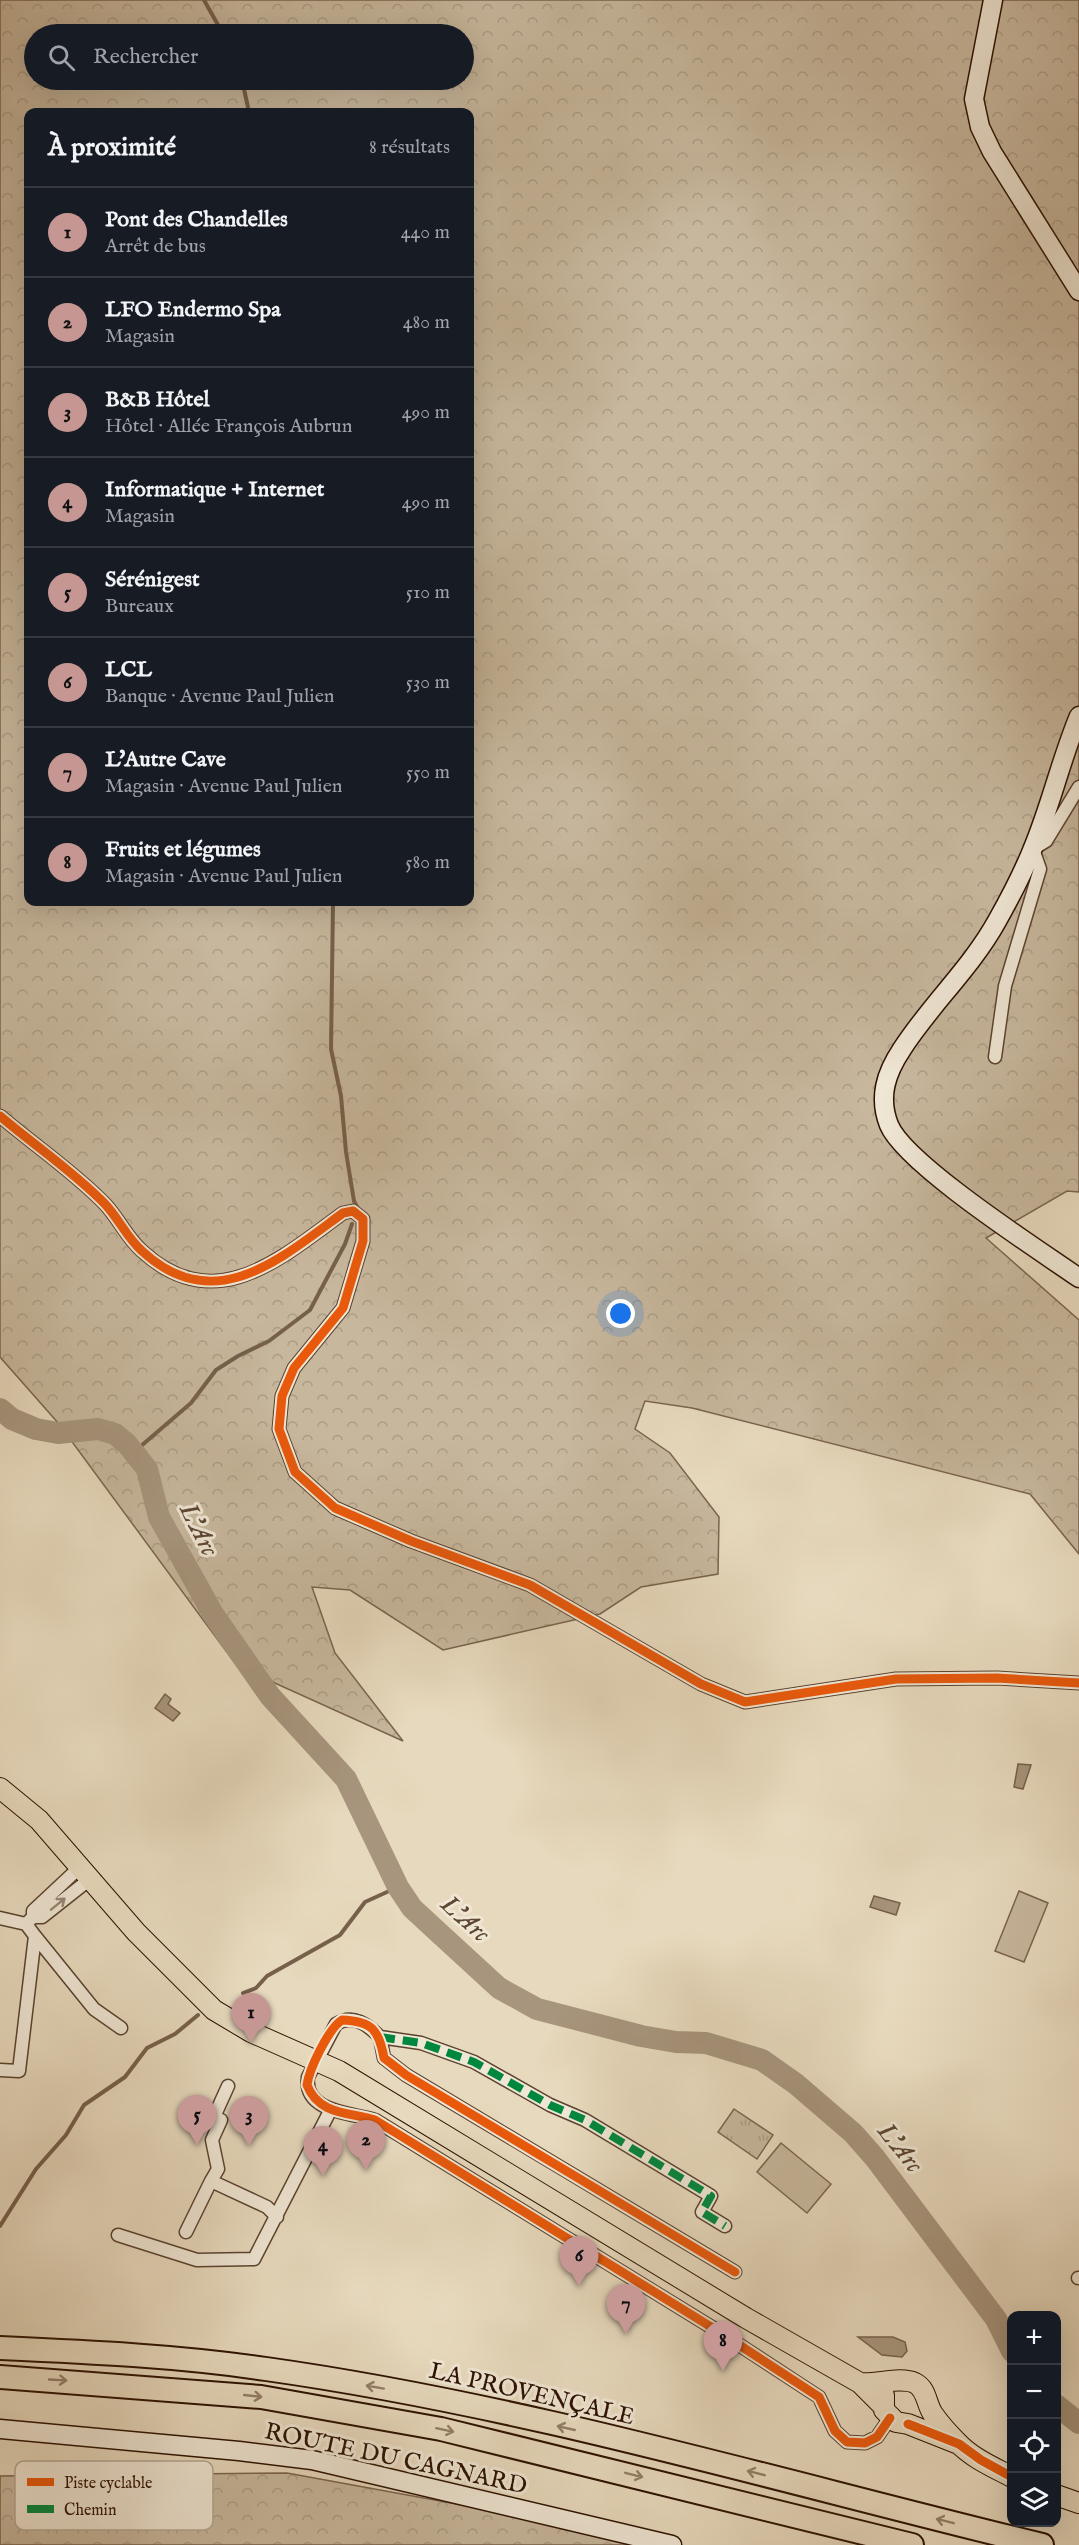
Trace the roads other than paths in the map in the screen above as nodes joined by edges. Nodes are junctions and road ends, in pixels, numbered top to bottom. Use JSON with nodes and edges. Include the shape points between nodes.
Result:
{"nodes":[{"id":1,"x":993,"y":0,"type":"edge"},
{"id":2,"x":1079,"y":291,"type":"edge"},
{"id":3,"x":1079,"y":716,"type":"edge"},
{"id":4,"x":1079,"y":787,"type":"edge"},
{"id":5,"x":1033,"y":849,"type":"junction"},
{"id":6,"x":995,"y":1057,"type":"dead end"},
{"id":7,"x":0,"y":1116,"type":"edge"},
{"id":8,"x":1079,"y":1278,"type":"edge"},
{"id":9,"x":1079,"y":1683,"type":"edge"},
{"id":10,"x":0,"y":1788,"type":"edge"},
{"id":11,"x":85,"y":1873,"type":"junction"},
{"id":12,"x":0,"y":1909,"type":"edge"},
{"id":13,"x":6,"y":1919,"type":"edge"},
{"id":14,"x":30,"y":1921,"type":"junction"},
{"id":15,"x":35,"y":1936,"type":"junction"},
{"id":16,"x":121,"y":2028,"type":"dead end"},
{"id":17,"x":380,"y":2037,"type":"junction"},
{"id":18,"x":317,"y":2061,"type":"junction"},
{"id":19,"x":0,"y":2070,"type":"edge"},
{"id":20,"x":228,"y":2086,"type":"dead end"},
{"id":21,"x":331,"y":2109,"type":"junction"},
{"id":22,"x":211,"y":2181,"type":"junction"},
{"id":23,"x":277,"y":2217,"type":"junction"},
{"id":24,"x":725,"y":2226,"type":"dead end"},
{"id":25,"x":186,"y":2232,"type":"dead end"},
{"id":26,"x":118,"y":2235,"type":"dead end"},
{"id":27,"x":735,"y":2272,"type":"dead end"},
{"id":28,"x":0,"y":2348,"type":"edge"},
{"id":29,"x":0,"y":2377,"type":"edge"},
{"id":30,"x":899,"y":2382,"type":"junction"},
{"id":31,"x":860,"y":2383,"type":"junction"},
{"id":32,"x":927,"y":2402,"type":"junction"},
{"id":33,"x":894,"y":2416,"type":"junction"},
{"id":34,"x":0,"y":2429,"type":"edge"},
{"id":35,"x":959,"y":2444,"type":"junction"},
{"id":36,"x":1007,"y":2475,"type":"edge"},
{"id":37,"x":1061,"y":2498,"type":"edge"},
{"id":38,"x":1079,"y":2503,"type":"edge"},
{"id":39,"x":672,"y":2545,"type":"edge"},
{"id":40,"x":912,"y":2545,"type":"edge"},
{"id":41,"x":1042,"y":2545,"type":"edge"}],
"edges":[{"from":1,"to":2,"type":"street","via":[[974,99],[980,127]]},
{"from":3,"to":5,"type":"street"},
{"from":4,"to":5,"type":"street","via":[[1046,841]]},
{"from":5,"to":6,"type":"street","via":[[1040,869],[1005,986]]},
{"from":5,"to":8,"type":"street","via":[[996,922],[892,1064],[884,1086],[883,1107],[890,1128],[923,1164]]},
{"from":7,"to":9,"type":"street","via":[[105,1204],[140,1250],[167,1271],[199,1280],[233,1279],[283,1258],[343,1213],[353,1211],[363,1219],[363,1241],[343,1308],[294,1368],[282,1396],[279,1429],[295,1472],[334,1508],[530,1586],[700,1684],[745,1702],[896,1679],[997,1678]]},
{"from":10,"to":11,"type":"main road","via":[[39,1820]]},
{"from":11,"to":14,"type":"street","via":[[33,1911]]},
{"from":11,"to":18,"type":"main road","via":[[177,1976],[214,2010],[251,2032]]},
{"from":12,"to":13,"type":"street"},
{"from":13,"to":14,"type":"street"},
{"from":14,"to":15,"type":"street"},
{"from":15,"to":16,"type":"street","via":[[94,2009]]},
{"from":15,"to":19,"type":"street","via":[[19,2071]]},
{"from":17,"to":18,"type":"street","via":[[367,2023],[342,2020],[331,2030]]},
{"from":17,"to":24,"type":"street","via":[[421,2043],[474,2062],[596,2126],[711,2196],[702,2212]]},
{"from":17,"to":27,"type":"street","via":[[384,2058],[406,2075]]},
{"from":18,"to":21,"type":"street","via":[[307,2085],[315,2098]]},
{"from":18,"to":31,"type":"main road"},
{"from":20,"to":22,"type":"street","via":[[214,2117],[221,2120],[212,2140],[218,2169]]},
{"from":21,"to":23,"type":"street"},
{"from":21,"to":33,"type":"street","via":[[375,2120],[721,2333],[819,2397],[835,2431],[847,2442],[865,2444],[877,2437]]},
{"from":22,"to":23,"type":"street","via":[[267,2208]]},
{"from":22,"to":25,"type":"street"},
{"from":23,"to":26,"type":"street","via":[[260,2251],[249,2261],[197,2260]]},
{"from":41,"to":28,"type":"highway","name":"LA PROVENÇALE","one_way":true,"via":[[448,2400],[265,2368]]},
{"from":29,"to":40,"type":"highway","one_way":true,"via":[[261,2397],[429,2427]]},
{"from":30,"to":31,"type":"main road"},
{"from":30,"to":32,"type":"main road","via":[[916,2384]]},
{"from":30,"to":33,"type":"main road","via":[[886,2391]]},
{"from":31,"to":33,"type":"main road"},
{"from":32,"to":33,"type":"main road","via":[[923,2415]]},
{"from":32,"to":35,"type":"main road"},
{"from":33,"to":35,"type":"main road"},
{"from":34,"to":39,"type":"street","name":"ROUTE DU CAGNARD","via":[[312,2460]]},
{"from":35,"to":36,"type":"main road"},
{"from":37,"to":38,"type":"main road"}]}
